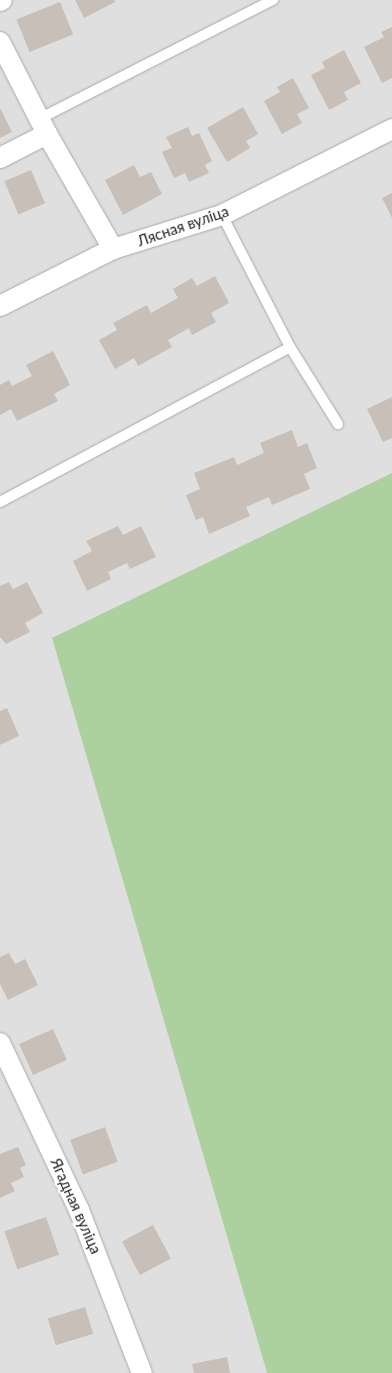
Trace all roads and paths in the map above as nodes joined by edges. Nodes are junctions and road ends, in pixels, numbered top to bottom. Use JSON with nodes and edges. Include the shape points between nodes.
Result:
{"nodes":[{"id":1,"x":273,"y":0,"type":"edge"},
{"id":2,"x":0,"y":42,"type":"edge"},
{"id":3,"x":43,"y":127,"type":"junction"},
{"id":4,"x":392,"y":129,"type":"edge"},
{"id":5,"x":0,"y":158,"type":"edge"},
{"id":6,"x":222,"y":215,"type":"junction"},
{"id":7,"x":113,"y":249,"type":"junction"},
{"id":8,"x":0,"y":306,"type":"edge"},
{"id":9,"x":290,"y":347,"type":"junction"},
{"id":10,"x":338,"y":424,"type":"dead end"},
{"id":11,"x":0,"y":502,"type":"edge"},
{"id":12,"x":0,"y":1043,"type":"edge"},
{"id":13,"x":142,"y":1373,"type":"edge"}],
"edges":[{"from":1,"to":3,"type":"lane"},
{"from":2,"to":3,"type":"street"},
{"from":3,"to":5,"type":"street"},
{"from":3,"to":7,"type":"street"},
{"from":4,"to":6,"type":"street","name":"Лясная вуліца"},
{"from":6,"to":7,"type":"street","name":"Лясная вуліца"},
{"from":6,"to":9,"type":"lane"},
{"from":7,"to":8,"type":"street","name":"Лясная вуліца"},
{"from":9,"to":10,"type":"lane"},
{"from":9,"to":11,"type":"lane"},
{"from":12,"to":13,"type":"street","name":"Ягадная вуліца","via":[[79,1210]]}]}
